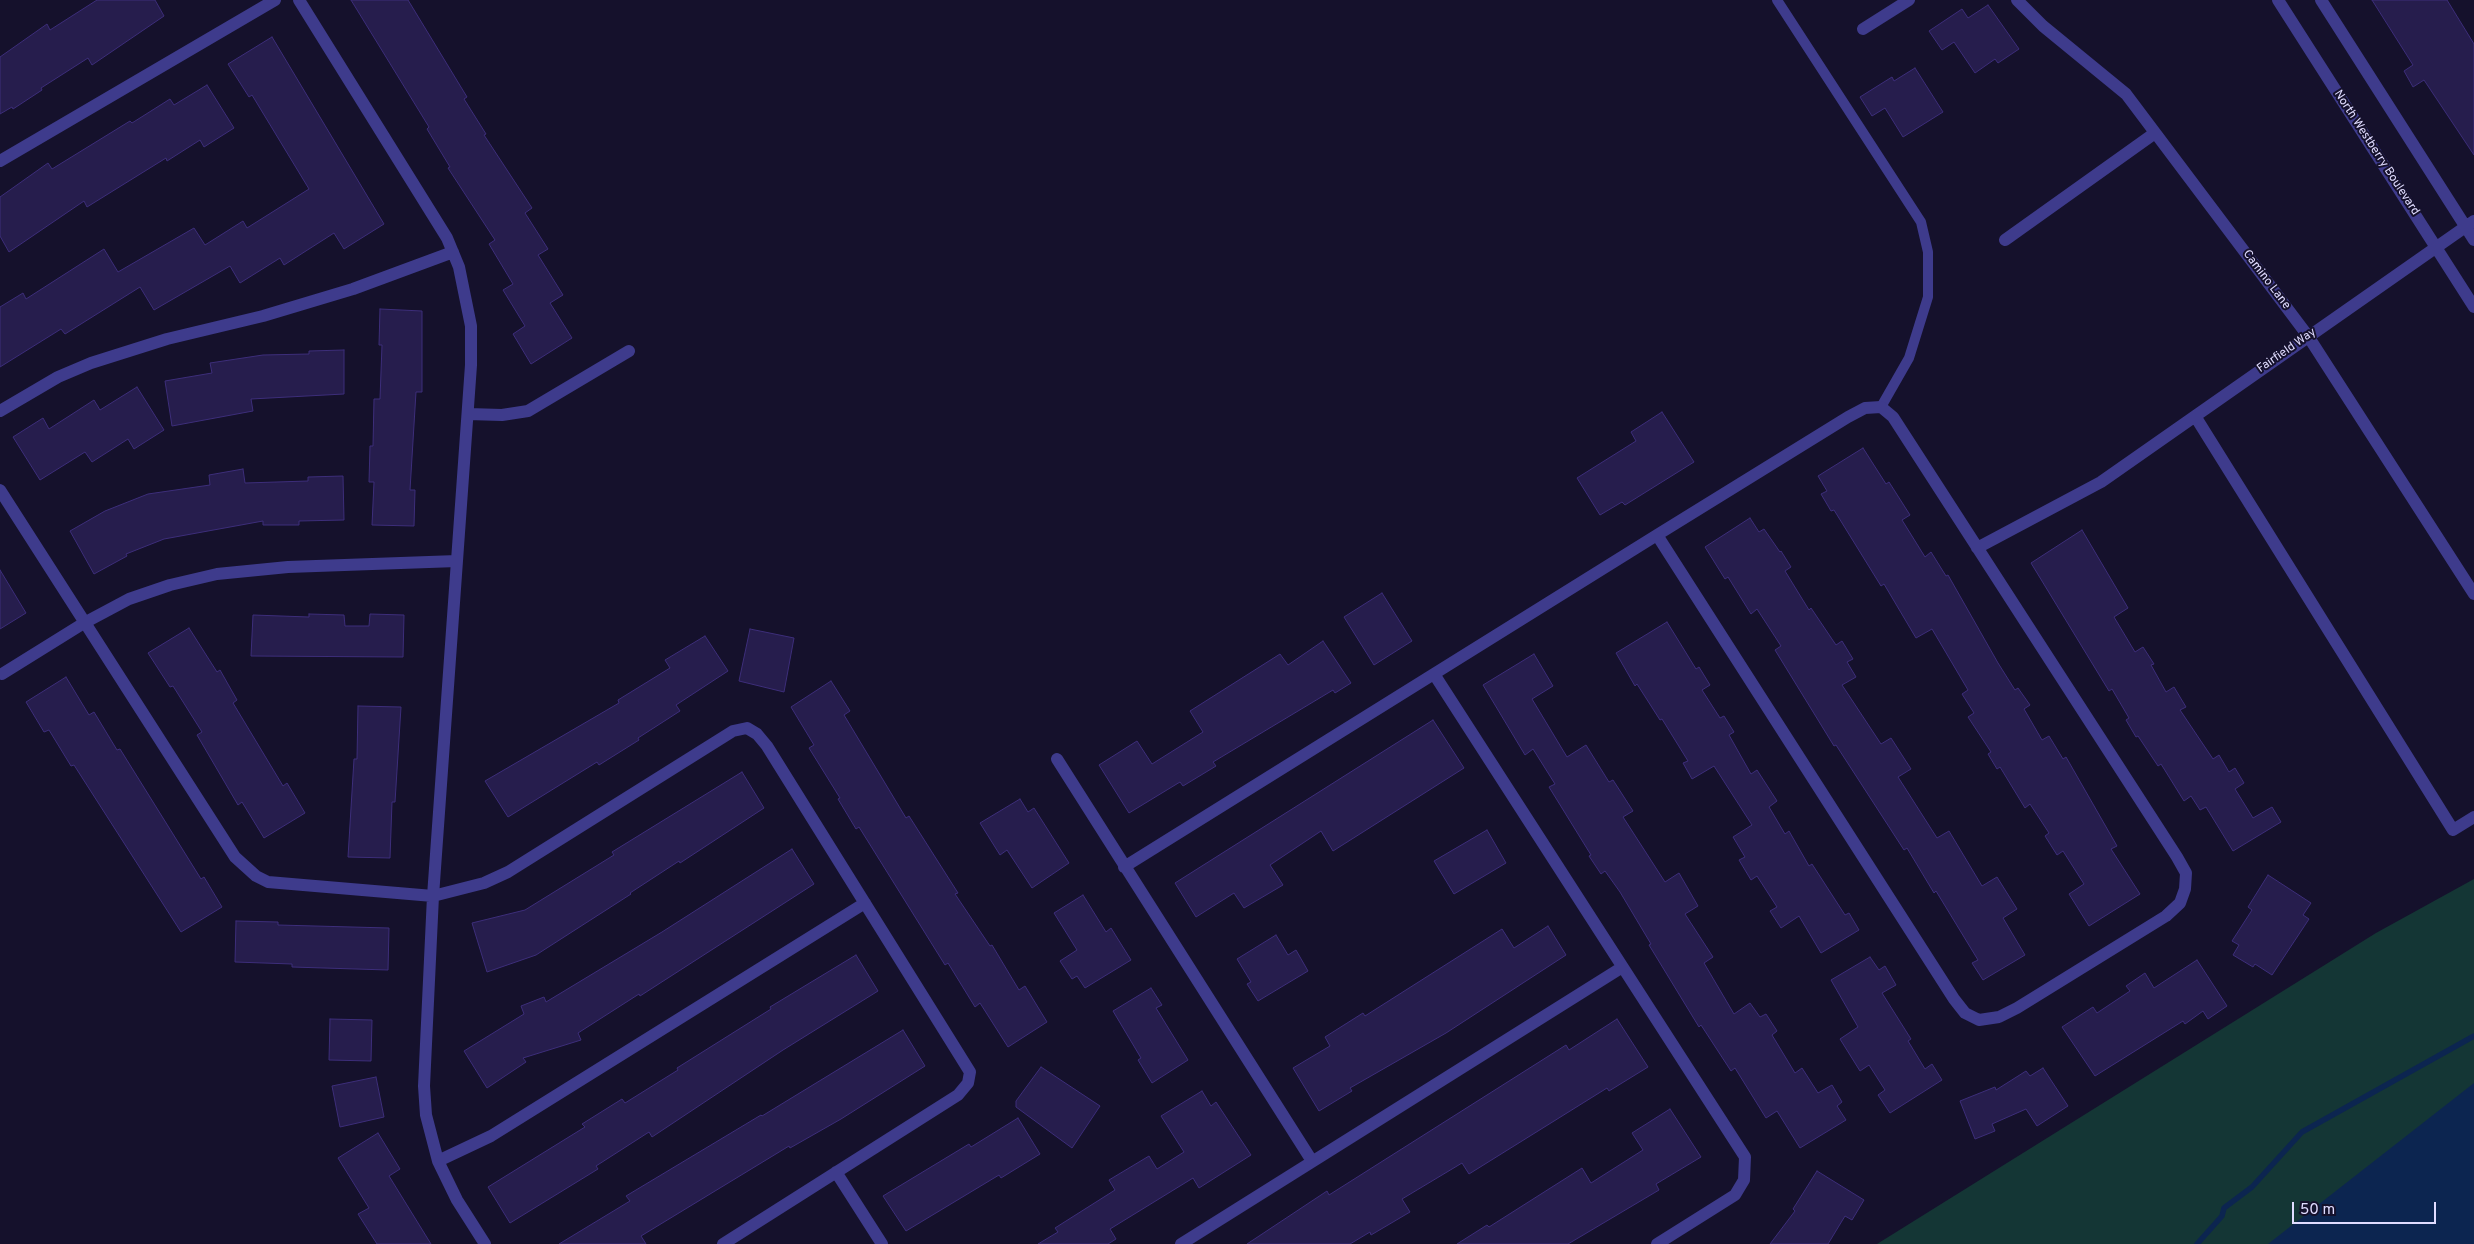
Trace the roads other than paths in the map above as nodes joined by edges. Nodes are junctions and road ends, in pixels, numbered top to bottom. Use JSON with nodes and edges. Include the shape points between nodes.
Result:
{"nodes":[{"id":1,"x":275,"y":0,"type":"edge"},
{"id":2,"x":299,"y":0,"type":"edge"},
{"id":3,"x":1778,"y":0,"type":"edge"},
{"id":4,"x":1909,"y":0,"type":"edge"},
{"id":5,"x":2017,"y":0,"type":"edge"},
{"id":6,"x":2278,"y":0,"type":"edge"},
{"id":7,"x":2320,"y":0,"type":"edge"},
{"id":8,"x":1863,"y":29,"type":"dead end"},
{"id":9,"x":2155,"y":133,"type":"junction"},
{"id":10,"x":0,"y":161,"type":"edge"},
{"id":11,"x":2470,"y":224,"type":"edge"},
{"id":12,"x":2005,"y":240,"type":"dead end"},
{"id":13,"x":2474,"y":240,"type":"edge"},
{"id":14,"x":2436,"y":246,"type":"junction"},
{"id":15,"x":453,"y":252,"type":"junction"},
{"id":16,"x":2474,"y":307,"type":"edge"},
{"id":17,"x":2308,"y":336,"type":"junction"},
{"id":18,"x":629,"y":350,"type":"dead end"},
{"id":19,"x":1881,"y":407,"type":"junction"},
{"id":20,"x":0,"y":411,"type":"edge"},
{"id":21,"x":468,"y":414,"type":"junction"},
{"id":22,"x":2195,"y":416,"type":"junction"},
{"id":23,"x":0,"y":490,"type":"edge"},
{"id":24,"x":1657,"y":535,"type":"junction"},
{"id":25,"x":1977,"y":548,"type":"junction"},
{"id":26,"x":457,"y":561,"type":"junction"},
{"id":27,"x":2474,"y":594,"type":"edge"},
{"id":28,"x":84,"y":623,"type":"junction"},
{"id":29,"x":2,"y":674,"type":"dead end"},
{"id":30,"x":1434,"y":674,"type":"junction"},
{"id":31,"x":1057,"y":759,"type":"dead end"},
{"id":32,"x":2474,"y":817,"type":"edge"},
{"id":33,"x":1124,"y":867,"type":"junction"},
{"id":34,"x":433,"y":896,"type":"junction"},
{"id":35,"x":865,"y":903,"type":"junction"},
{"id":36,"x":1621,"y":968,"type":"junction"},
{"id":37,"x":438,"y":1161,"type":"junction"},
{"id":38,"x":1312,"y":1161,"type":"junction"},
{"id":39,"x":836,"y":1172,"type":"junction"},
{"id":40,"x":485,"y":1244,"type":"edge"},
{"id":41,"x":724,"y":1244,"type":"edge"},
{"id":42,"x":882,"y":1244,"type":"edge"},
{"id":43,"x":1181,"y":1244,"type":"edge"},
{"id":44,"x":1658,"y":1244,"type":"edge"}],
"edges":[{"from":1,"to":10,"type":"street"},
{"from":2,"to":15,"type":"street","via":[[430,209]]},
{"from":3,"to":19,"type":"lane","via":[[1921,222],[1928,252],[1928,298],[1909,358]]},
{"from":4,"to":8,"type":"street"},
{"from":5,"to":9,"type":"street","name":"Camino Lane","via":[[2043,26],[2126,94]]},
{"from":6,"to":14,"type":"street","name":"North Westberry Boulevard"},
{"from":7,"to":11,"type":"street"},
{"from":9,"to":12,"type":"street"},
{"from":9,"to":17,"type":"street","name":"Camino Lane"},
{"from":11,"to":13,"type":"street"},
{"from":11,"to":14,"type":"street","name":"Fairfield Way"},
{"from":14,"to":16,"type":"street","name":"North Westberry Boulevard"},
{"from":14,"to":17,"type":"street","name":"Fairfield Way"},
{"from":15,"to":20,"type":"street","via":[[353,289],[91,363],[58,376]]},
{"from":15,"to":21,"type":"street","via":[[471,326]]},
{"from":17,"to":22,"type":"street","name":"Fairfield Way"},
{"from":17,"to":27,"type":"street","name":"Camino Lane"},
{"from":18,"to":21,"type":"street","via":[[528,411],[502,415]]},
{"from":19,"to":24,"type":"street","via":[[1865,408],[1848,417]]},
{"from":19,"to":25,"type":"street","via":[[1893,417]]},
{"from":21,"to":26,"type":"street"},
{"from":22,"to":25,"type":"street","name":"Fairfield Way","via":[[2101,482]]},
{"from":22,"to":32,"type":"street","via":[[2453,830]]},
{"from":23,"to":28,"type":"street"},
{"from":24,"to":25,"type":"street","via":[[1954,999],[1965,1013],[1979,1020],[1998,1017],[2017,1008],[2166,916],[2180,903],[2186,888],[2186,873]]},
{"from":24,"to":30,"type":"street"},
{"from":26,"to":28,"type":"street","via":[[218,574],[128,599]]},
{"from":26,"to":34,"type":"street"},
{"from":28,"to":29,"type":"street"},
{"from":28,"to":34,"type":"street","via":[[234,857],[245,867],[268,882]]},
{"from":30,"to":33,"type":"street"},
{"from":30,"to":36,"type":"street"},
{"from":31,"to":33,"type":"street"},
{"from":33,"to":38,"type":"street"},
{"from":34,"to":35,"type":"street","via":[[484,883],[508,872],[733,731],[747,728],[758,734],[767,746]]},
{"from":34,"to":37,"type":"street","via":[[424,1086],[426,1115]]},
{"from":35,"to":37,"type":"street","via":[[491,1136]]},
{"from":35,"to":39,"type":"street","via":[[970,1072],[968,1083],[958,1095]]},
{"from":36,"to":38,"type":"street"},
{"from":36,"to":44,"type":"street","via":[[1745,1158],[1744,1180],[1735,1196]]},
{"from":37,"to":40,"type":"street","via":[[457,1200]]},
{"from":38,"to":43,"type":"street"},
{"from":39,"to":41,"type":"street"},
{"from":39,"to":42,"type":"street"}]}
